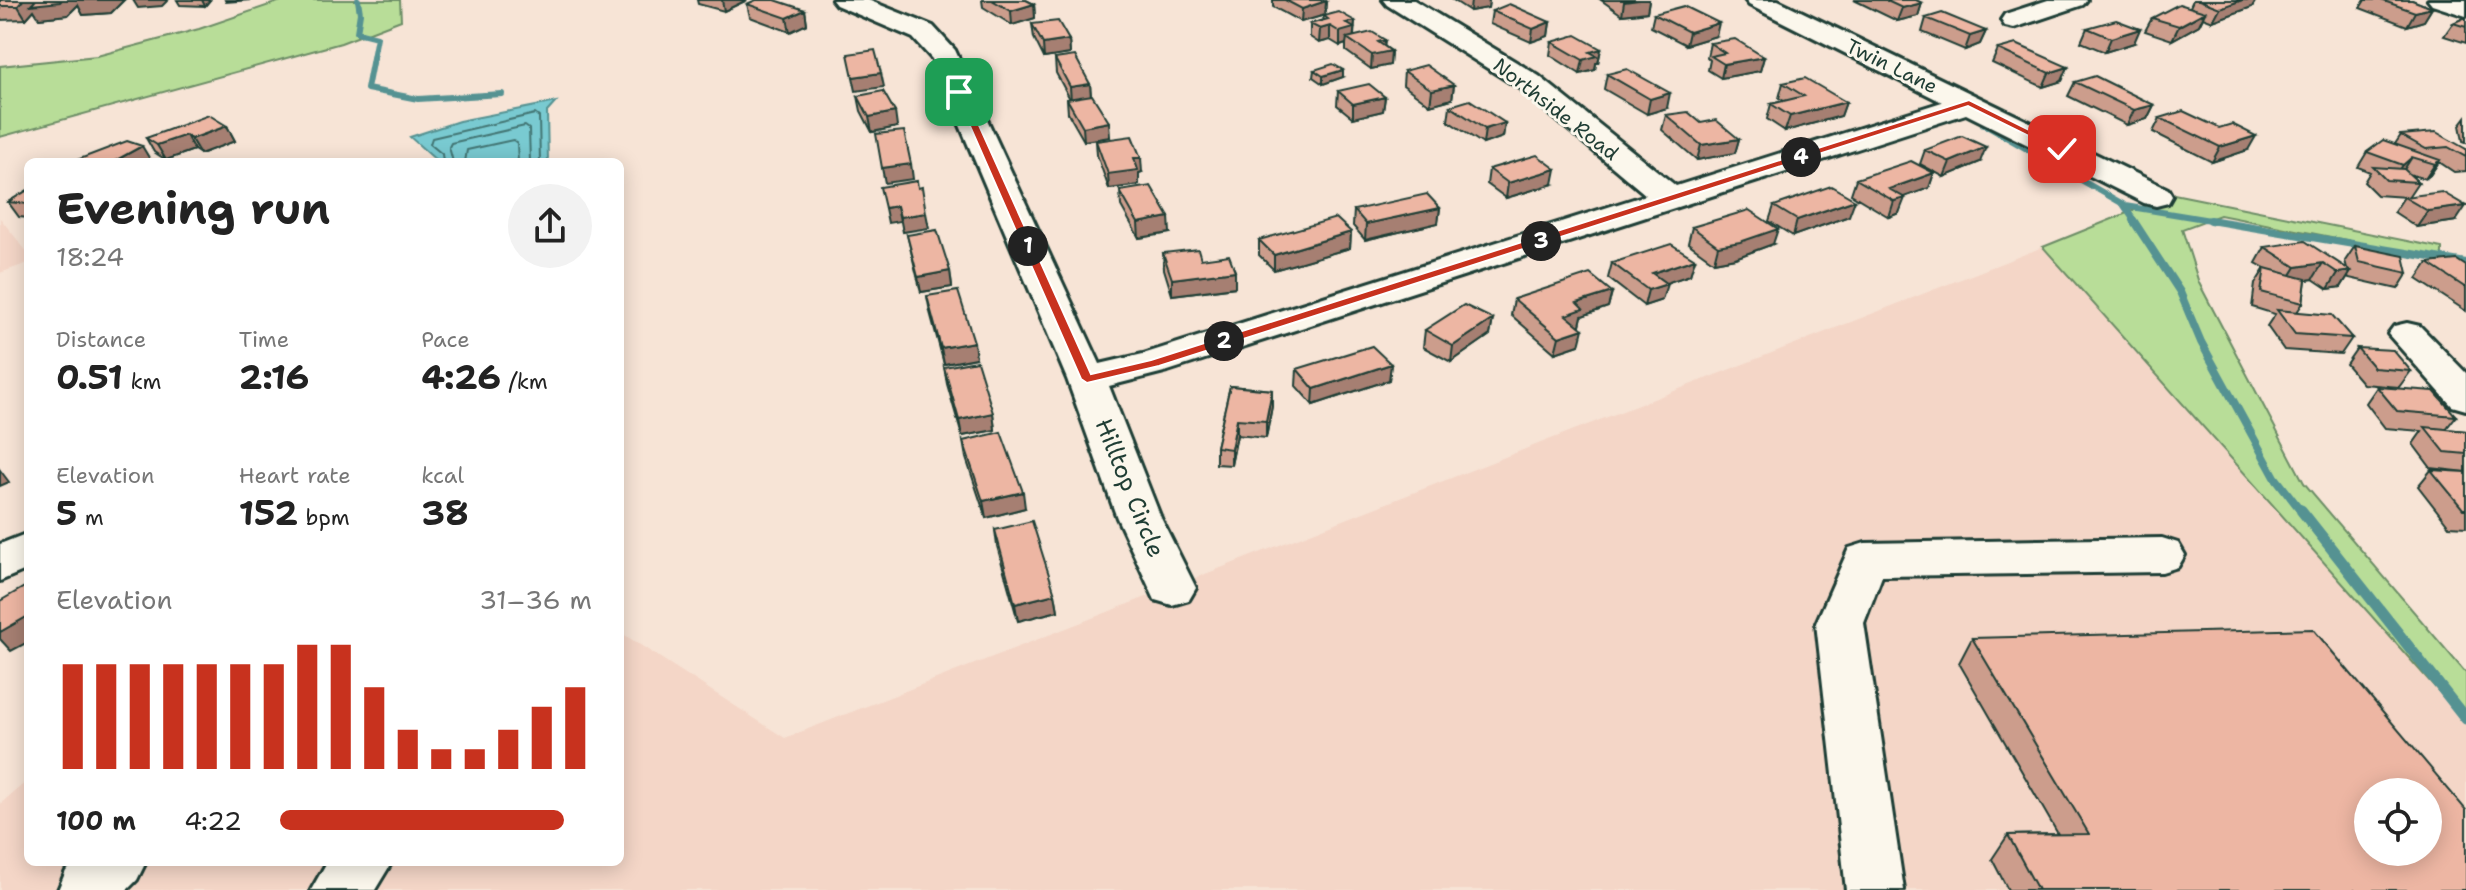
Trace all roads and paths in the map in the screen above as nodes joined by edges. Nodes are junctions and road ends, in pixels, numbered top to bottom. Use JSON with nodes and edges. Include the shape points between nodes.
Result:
{"nodes":[{"id":1,"x":845,"y":0,"type":"edge"},
{"id":2,"x":1396,"y":0,"type":"edge"},
{"id":3,"x":2074,"y":0,"type":"edge"},
{"id":4,"x":2441,"y":0,"type":"edge"},
{"id":5,"x":1747,"y":3,"type":"edge"},
{"id":6,"x":2466,"y":8,"type":"edge"},
{"id":7,"x":2014,"y":20,"type":"dead end"},
{"id":8,"x":1954,"y":108,"type":"junction"},
{"id":9,"x":2156,"y":196,"type":"dead end"},
{"id":10,"x":1672,"y":199,"type":"junction"},
{"id":11,"x":2407,"y":334,"type":"dead end"},
{"id":12,"x":1087,"y":379,"type":"junction"},
{"id":13,"x":2466,"y":397,"type":"edge"},
{"id":14,"x":24,"y":551,"type":"edge"},
{"id":15,"x":2162,"y":555,"type":"dead end"},
{"id":16,"x":0,"y":564,"type":"edge"},
{"id":17,"x":1172,"y":588,"type":"dead end"},
{"id":18,"x":113,"y":866,"type":"edge"},
{"id":19,"x":360,"y":866,"type":"edge"},
{"id":20,"x":87,"y":890,"type":"edge"},
{"id":21,"x":340,"y":890,"type":"edge"},
{"id":22,"x":1875,"y":890,"type":"edge"}],
"edges":[{"from":1,"to":12,"type":"street","name":"Hilltop Circle","via":[[923,32],[945,56]]},
{"from":2,"to":10,"type":"street","name":"Northside Road","via":[[1529,82]]},
{"from":3,"to":7,"type":"street"},
{"from":4,"to":6,"type":"street"},
{"from":5,"to":8,"type":"street","name":"Twin Lane"},
{"from":8,"to":9,"type":"street","name":"Twin Lane"},
{"from":8,"to":10,"type":"street"},
{"from":10,"to":12,"type":"street","via":[[1169,359]]},
{"from":11,"to":13,"type":"street"},
{"from":12,"to":17,"type":"street","name":"Hilltop Circle","via":[[1139,518]]},
{"from":14,"to":16,"type":"street"},
{"from":15,"to":22,"type":"street","via":[[1865,560],[1840,623]]},
{"from":18,"to":20,"type":"street"},
{"from":19,"to":21,"type":"street"}]}
